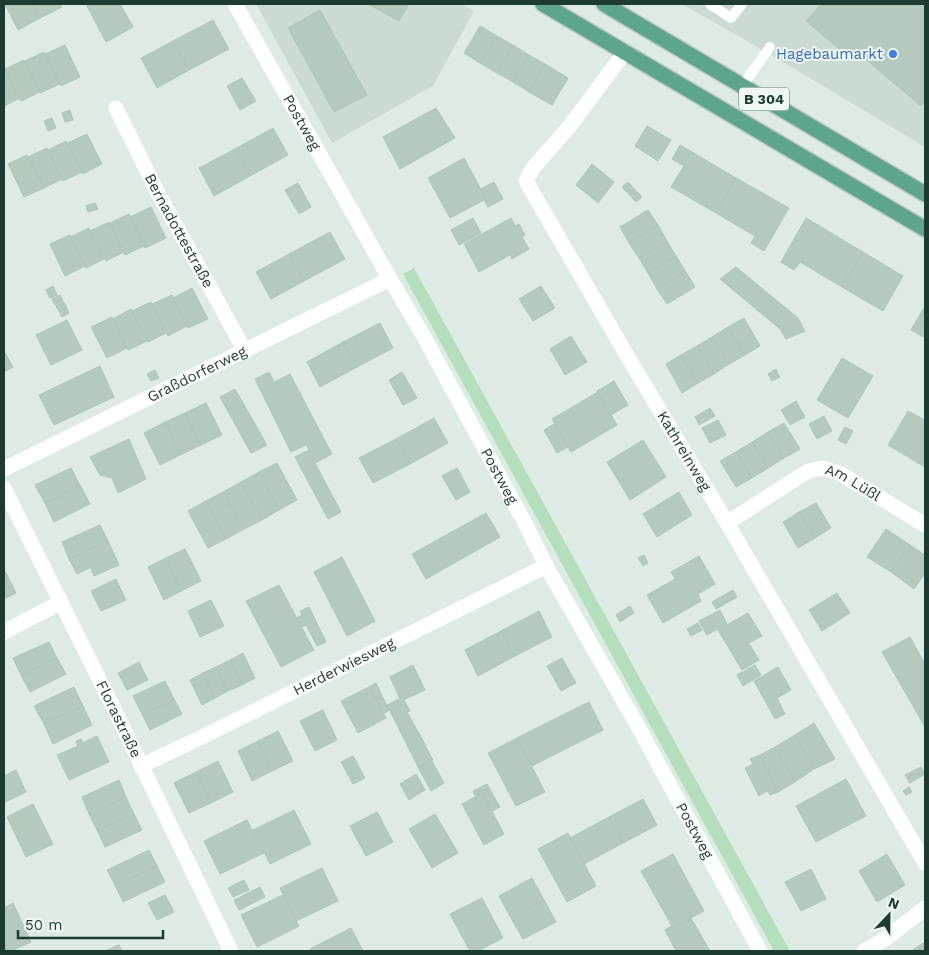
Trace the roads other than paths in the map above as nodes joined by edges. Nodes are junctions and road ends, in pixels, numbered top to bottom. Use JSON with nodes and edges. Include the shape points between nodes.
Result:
{"nodes":[{"id":1,"x":235,"y":4,"type":"edge"},
{"id":2,"x":543,"y":4,"type":"edge"},
{"id":3,"x":604,"y":4,"type":"edge"},
{"id":4,"x":710,"y":4,"type":"edge"},
{"id":5,"x":742,"y":4,"type":"edge"},
{"id":6,"x":770,"y":47,"type":"dead end"},
{"id":7,"x":625,"y":52,"type":"junction"},
{"id":8,"x":742,"y":86,"type":"junction"},
{"id":9,"x":116,"y":108,"type":"dead end"},
{"id":10,"x":925,"y":194,"type":"edge"},
{"id":11,"x":925,"y":229,"type":"edge"},
{"id":12,"x":390,"y":280,"type":"junction"},
{"id":13,"x":245,"y":351,"type":"junction"},
{"id":14,"x":4,"y":469,"type":"edge"},
{"id":15,"x":4,"y":488,"type":"edge"},
{"id":16,"x":727,"y":524,"type":"junction"},
{"id":17,"x":925,"y":525,"type":"edge"},
{"id":18,"x":546,"y":566,"type":"junction"},
{"id":19,"x":61,"y":602,"type":"junction"},
{"id":20,"x":4,"y":632,"type":"edge"},
{"id":21,"x":141,"y":766,"type":"junction"},
{"id":22,"x":925,"y":863,"type":"edge"},
{"id":23,"x":925,"y":908,"type":"edge"},
{"id":24,"x":231,"y":951,"type":"edge"},
{"id":25,"x":760,"y":951,"type":"edge"},
{"id":26,"x":864,"y":951,"type":"edge"}],
"edges":[{"from":1,"to":12,"type":"street","name":"Postweg"},
{"from":2,"to":7,"type":"main road","number":"B 304"},
{"from":3,"to":8,"type":"main road","number":"B 304"},
{"from":4,"to":5,"type":"lane","via":[[730,18]]},
{"from":6,"to":8,"type":"lane"},
{"from":7,"to":11,"type":"main road","number":"B 304"},
{"from":7,"to":16,"type":"street","name":"Kathreinweg","via":[[526,181]]},
{"from":8,"to":10,"type":"main road","number":"B 304"},
{"from":9,"to":13,"type":"street","name":"Bernadottestraße","via":[[159,195]]},
{"from":12,"to":13,"type":"street","name":"Graßdorferweg"},
{"from":12,"to":18,"type":"street","name":"Postweg","via":[[423,335]]},
{"from":13,"to":14,"type":"street","name":"Graßdorferweg"},
{"from":15,"to":19,"type":"street","name":"Florastraße"},
{"from":16,"to":17,"type":"street","name":"Am Lüßl","via":[[808,471],[823,468],[840,474]]},
{"from":16,"to":22,"type":"street","name":"Kathreinweg"},
{"from":18,"to":21,"type":"street","name":"Herderwiesweg"},
{"from":18,"to":25,"type":"street","name":"Postweg"},
{"from":19,"to":20,"type":"street"},
{"from":19,"to":21,"type":"street","name":"Florastraße"},
{"from":21,"to":24,"type":"street","name":"Florastraße"},
{"from":23,"to":26,"type":"street"}]}
